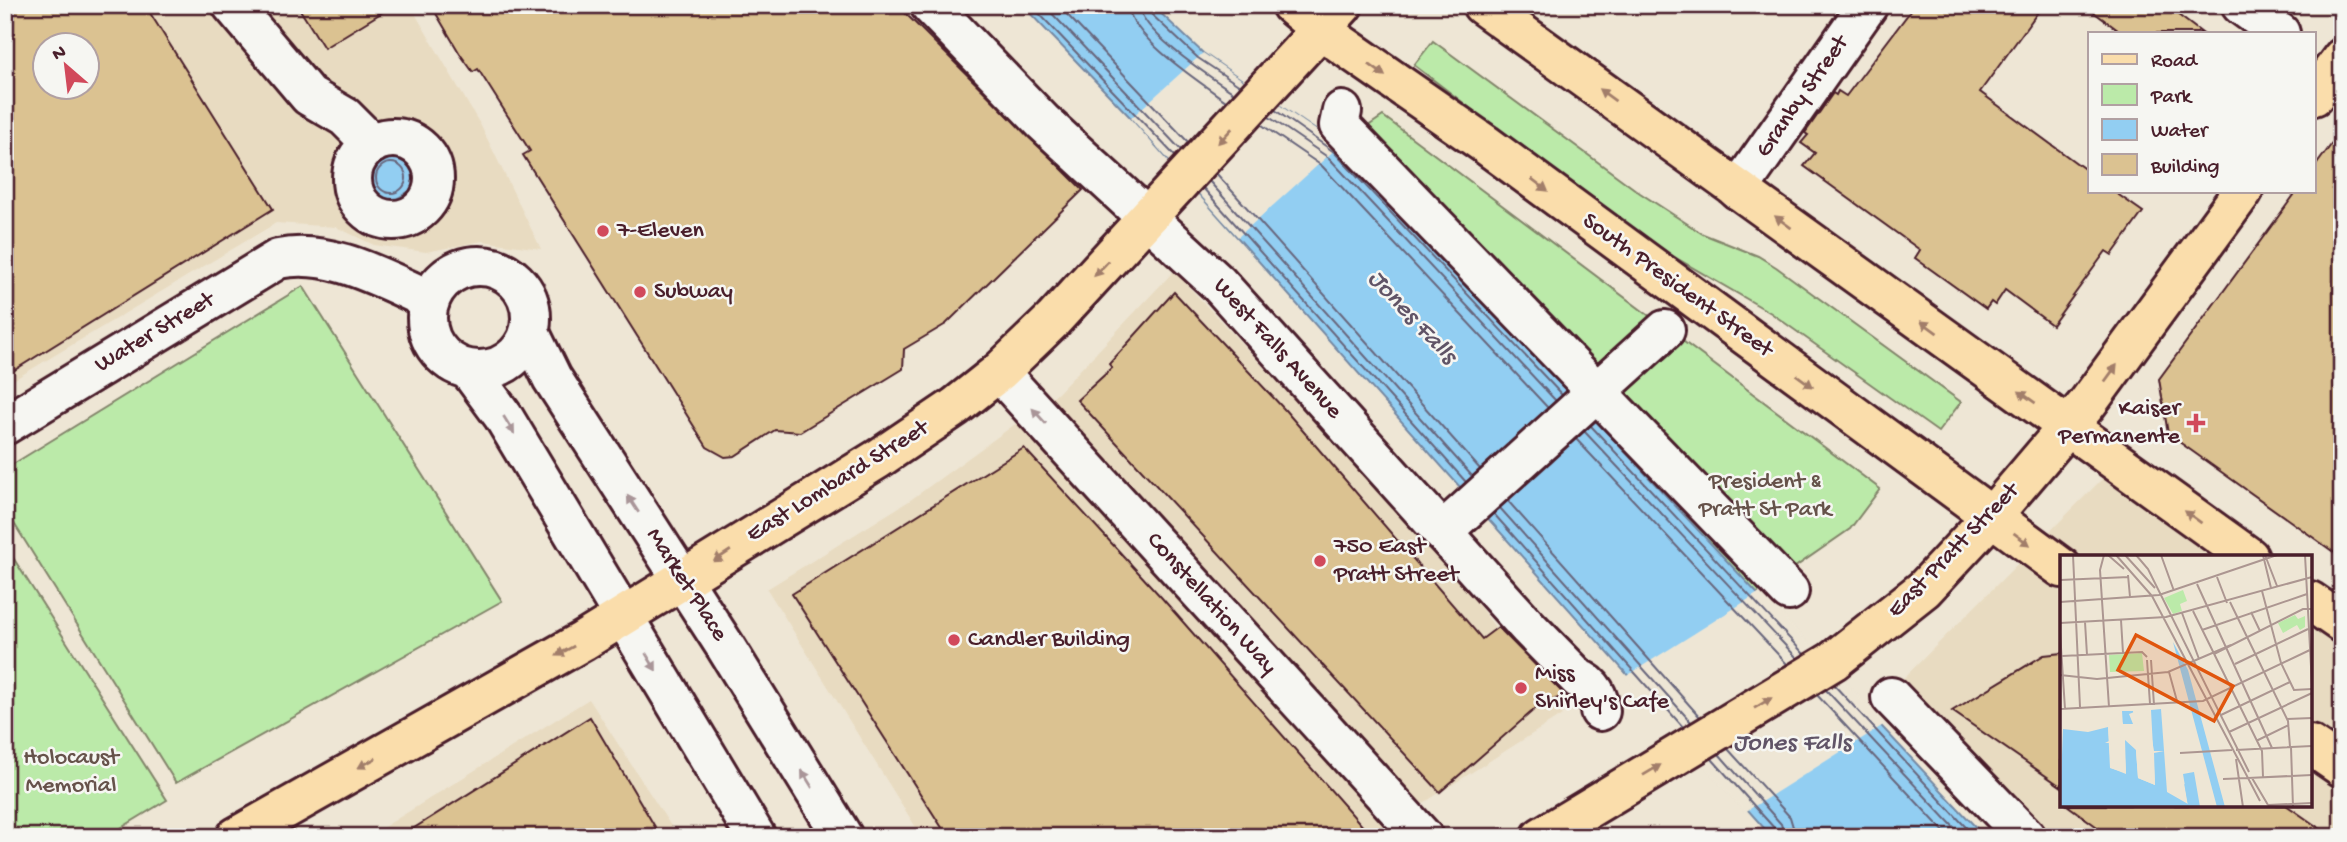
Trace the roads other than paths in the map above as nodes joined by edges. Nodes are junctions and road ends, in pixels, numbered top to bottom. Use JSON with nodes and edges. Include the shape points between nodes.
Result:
{"nodes":[{"id":1,"x":233,"y":5,"type":"edge"},
{"id":2,"x":930,"y":5,"type":"edge"},
{"id":3,"x":1291,"y":5,"type":"edge"},
{"id":4,"x":1482,"y":5,"type":"edge"},
{"id":5,"x":1868,"y":5,"type":"edge"},
{"id":6,"x":2241,"y":5,"type":"edge"},
{"id":7,"x":1332,"y":18,"type":"edge"},
{"id":8,"x":2279,"y":32,"type":"edge"},
{"id":9,"x":1342,"y":111,"type":"dead end"},
{"id":10,"x":372,"y":144,"type":"dead end"},
{"id":11,"x":1738,"y":190,"type":"junction"},
{"id":12,"x":2242,"y":192,"type":"edge"},
{"id":13,"x":1147,"y":219,"type":"junction"},
{"id":14,"x":430,"y":300,"type":"junction"},
{"id":15,"x":1665,"y":330,"type":"dead end"},
{"id":16,"x":530,"y":333,"type":"junction"},
{"id":17,"x":469,"y":370,"type":"junction"},
{"id":18,"x":999,"y":372,"type":"junction"},
{"id":19,"x":1599,"y":391,"type":"junction"},
{"id":20,"x":5,"y":425,"type":"edge"},
{"id":21,"x":2069,"y":427,"type":"junction"},
{"id":22,"x":1991,"y":517,"type":"junction"},
{"id":23,"x":1456,"y":520,"type":"junction"},
{"id":24,"x":2246,"y":555,"type":"edge"},
{"id":25,"x":2060,"y":567,"type":"edge"},
{"id":26,"x":682,"y":580,"type":"junction"},
{"id":27,"x":1788,"y":591,"type":"dead end"},
{"id":28,"x":2312,"y":602,"type":"edge"},
{"id":29,"x":624,"y":616,"type":"junction"},
{"id":30,"x":2342,"y":623,"type":"edge"},
{"id":31,"x":1891,"y":697,"type":"dead end"},
{"id":32,"x":1600,"y":711,"type":"dead end"},
{"id":33,"x":2312,"y":746,"type":"edge"},
{"id":34,"x":2342,"y":767,"type":"edge"},
{"id":35,"x":236,"y":837,"type":"edge"},
{"id":36,"x":756,"y":837,"type":"edge"},
{"id":37,"x":843,"y":837,"type":"edge"},
{"id":38,"x":1423,"y":837,"type":"edge"},
{"id":39,"x":1541,"y":837,"type":"edge"},
{"id":40,"x":2026,"y":837,"type":"edge"}],
"edges":[{"from":1,"to":10,"type":"street","via":[[309,96],[345,117]]},
{"from":2,"to":13,"type":"street","name":"West Falls Avenue","via":[[1042,122]]},
{"from":3,"to":7,"type":"main road","name":"South President Street"},
{"from":11,"to":4,"type":"main road","one_way":true},
{"from":5,"to":11,"type":"street","name":"Granby Street"},
{"from":6,"to":8,"type":"street"},
{"from":7,"to":13,"type":"main road","name":"East Lombard Street","one_way":true},
{"from":7,"to":22,"type":"main road","name":"South President Street","one_way":true,"via":[[1485,144]]},
{"from":9,"to":19,"type":"street","via":[[1339,125]]},
{"from":21,"to":11,"type":"main road","one_way":true},
{"from":21,"to":12,"type":"main road","name":"East Pratt Street","one_way":true},
{"from":13,"to":18,"type":"main road","name":"East Lombard Street","one_way":true},
{"from":13,"to":23,"type":"street","name":"West Falls Avenue","via":[[1218,283]]},
{"from":14,"to":16,"type":"street","name":"Market Place","via":[[447,276],[461,269],[490,267],[504,272],[525,292]]},
{"from":14,"to":17,"type":"street","via":[[428,330],[433,344],[454,365]]},
{"from":14,"to":20,"type":"street","name":"Water Street","via":[[325,258],[278,259]]},
{"from":15,"to":19,"type":"street"},
{"from":16,"to":17,"type":"street","via":[[523,347],[500,367]]},
{"from":26,"to":16,"type":"street","name":"Market Place","one_way":true,"via":[[552,378]]},
{"from":17,"to":29,"type":"street","one_way":true,"via":[[503,416]]},
{"from":18,"to":26,"type":"main road","name":"East Lombard Street","one_way":true,"via":[[925,428]]},
{"from":38,"to":18,"type":"street","name":"Constellation Way","one_way":true},
{"from":19,"to":23,"type":"street"},
{"from":19,"to":27,"type":"street"},
{"from":21,"to":22,"type":"main road","name":"East Pratt Street"},
{"from":24,"to":21,"type":"main road","one_way":true},
{"from":22,"to":25,"type":"main road","name":"South President Street","one_way":true},
{"from":39,"to":22,"type":"main road","name":"East Pratt Street","one_way":true,"via":[[1833,661],[1924,589]]},
{"from":23,"to":32,"type":"street","name":"West Falls Avenue","via":[[1529,628],[1578,679],[1588,682]]},
{"from":26,"to":29,"type":"main road","name":"East Lombard Street"},
{"from":37,"to":26,"type":"street","name":"Market Place","one_way":true},
{"from":28,"to":30,"type":"main road"},
{"from":29,"to":35,"type":"main road","name":"East Lombard Street","one_way":true},
{"from":29,"to":36,"type":"street","one_way":true},
{"from":31,"to":40,"type":"street"},
{"from":33,"to":34,"type":"main road"}]}
